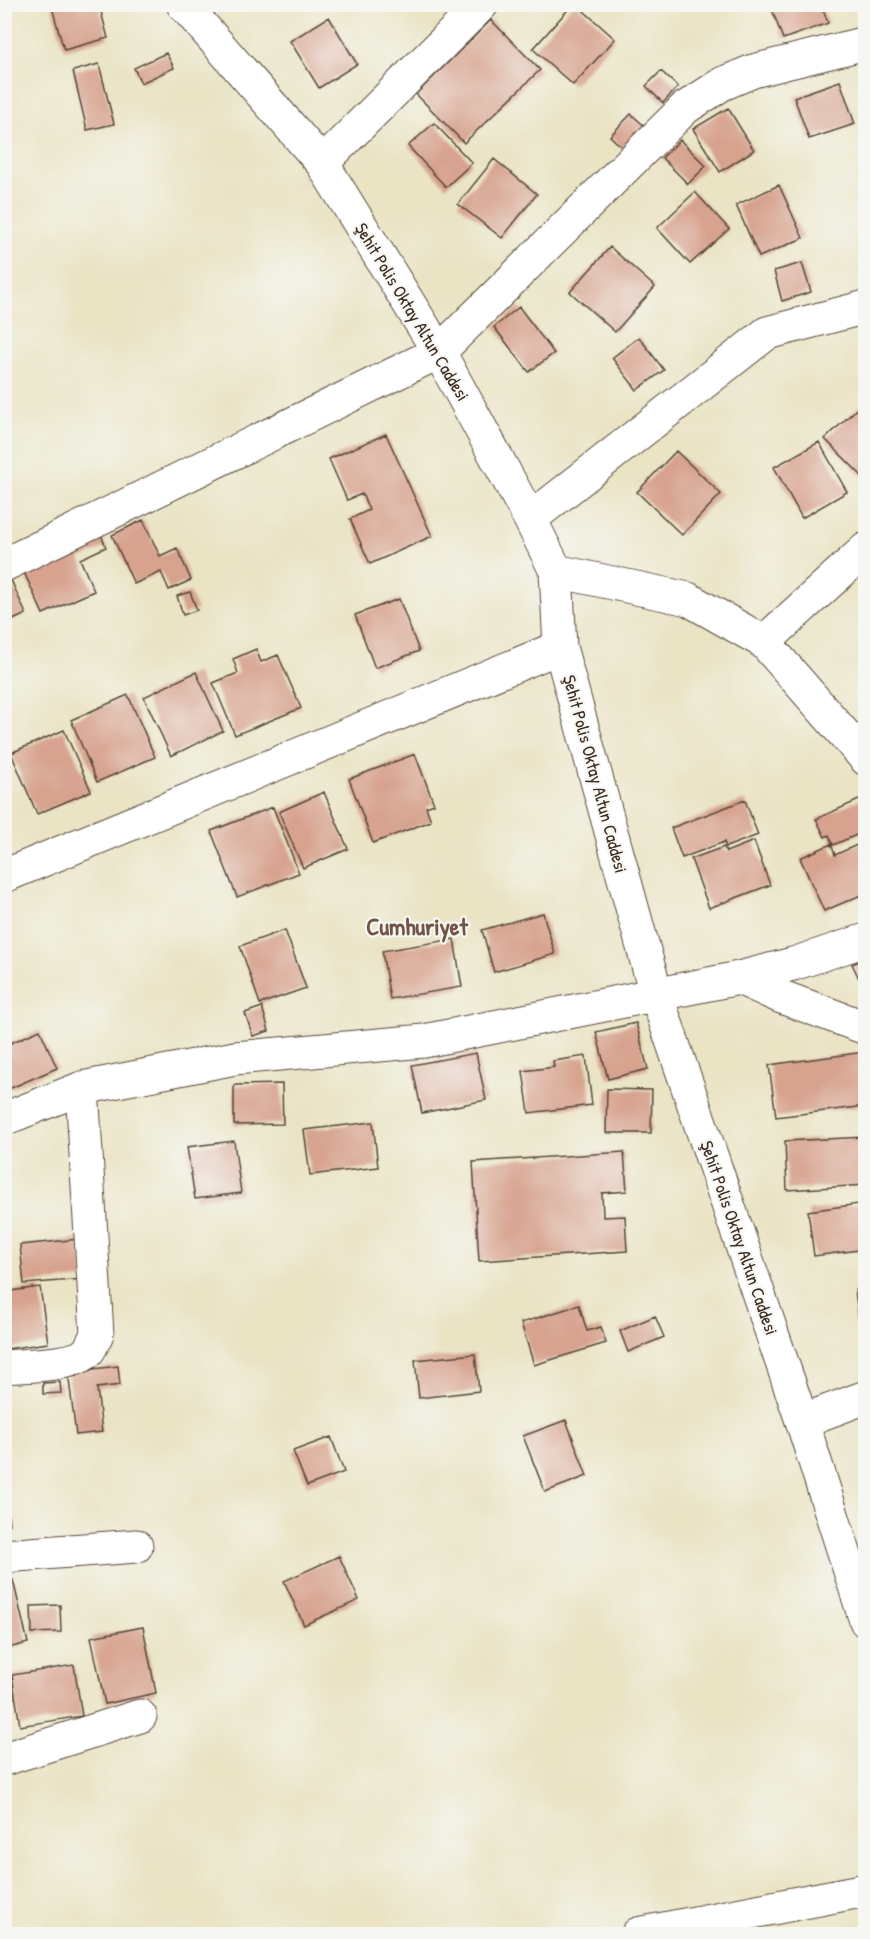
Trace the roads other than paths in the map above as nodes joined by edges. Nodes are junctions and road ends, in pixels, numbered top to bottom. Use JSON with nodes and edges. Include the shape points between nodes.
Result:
{"nodes":[{"id":1,"x":183,"y":4,"type":"edge"},
{"id":2,"x":482,"y":4,"type":"edge"},
{"id":3,"x":866,"y":43,"type":"edge"},
{"id":4,"x":322,"y":163,"type":"junction"},
{"id":5,"x":866,"y":307,"type":"edge"},
{"id":6,"x":439,"y":352,"type":"junction"},
{"id":7,"x":530,"y":519,"type":"junction"},
{"id":8,"x":866,"y":549,"type":"edge"},
{"id":9,"x":4,"y":565,"type":"edge"},
{"id":10,"x":556,"y":571,"type":"junction"},
{"id":11,"x":764,"y":642,"type":"junction"},
{"id":12,"x":560,"y":647,"type":"junction"},
{"id":13,"x":866,"y":759,"type":"edge"},
{"id":14,"x":6,"y":873,"type":"edge"},
{"id":15,"x":866,"y":940,"type":"edge"},
{"id":16,"x":739,"y":978,"type":"junction"},
{"id":17,"x":656,"y":994,"type":"junction"},
{"id":18,"x":866,"y":1028,"type":"edge"},
{"id":19,"x":82,"y":1088,"type":"junction"},
{"id":20,"x":4,"y":1119,"type":"edge"},
{"id":21,"x":4,"y":1367,"type":"edge"},
{"id":22,"x":866,"y":1397,"type":"edge"},
{"id":23,"x":802,"y":1421,"type":"junction"},
{"id":24,"x":136,"y":1546,"type":"dead end"},
{"id":25,"x":855,"y":1554,"type":"edge"},
{"id":26,"x":4,"y":1556,"type":"edge"},
{"id":27,"x":866,"y":1621,"type":"edge"},
{"id":28,"x":140,"y":1716,"type":"dead end"},
{"id":29,"x":4,"y":1759,"type":"edge"},
{"id":30,"x":866,"y":1890,"type":"edge"},
{"id":31,"x":638,"y":1935,"type":"edge"}],
"edges":[{"from":1,"to":4,"type":"street","name":"Şehit Polis Oktay Altun Caddesi"},
{"from":2,"to":4,"type":"street"},
{"from":3,"to":6,"type":"street","via":[[753,71],[722,84],[685,108]]},
{"from":4,"to":6,"type":"street","name":"Şehit Polis Oktay Altun Caddesi"},
{"from":5,"to":7,"type":"street","via":[[767,333]]},
{"from":6,"to":7,"type":"street","name":"Şehit Polis Oktay Altun Caddesi"},
{"from":6,"to":9,"type":"street"},
{"from":7,"to":10,"type":"street","name":"Şehit Polis Oktay Altun Caddesi"},
{"from":8,"to":11,"type":"street"},
{"from":10,"to":11,"type":"street","via":[[688,599]]},
{"from":10,"to":12,"type":"street","name":"Şehit Polis Oktay Altun Caddesi"},
{"from":11,"to":13,"type":"street"},
{"from":12,"to":14,"type":"street"},
{"from":12,"to":17,"type":"street","name":"Şehit Polis Oktay Altun Caddesi"},
{"from":15,"to":16,"type":"street"},
{"from":16,"to":17,"type":"street"},
{"from":16,"to":18,"type":"street"},
{"from":17,"to":19,"type":"street","via":[[424,1041],[235,1058]]},
{"from":17,"to":23,"type":"street","name":"Şehit Polis Oktay Altun Caddesi"},
{"from":19,"to":20,"type":"street"},
{"from":19,"to":21,"type":"street","via":[[97,1334],[87,1352],[78,1358]]},
{"from":22,"to":23,"type":"street"},
{"from":23,"to":25,"type":"street","name":"Şehit Polis Oktay Altun Caddesi"},
{"from":24,"to":26,"type":"street"},
{"from":25,"to":27,"type":"street","name":"Şehit Polis Oktay Altun Caddesi"},
{"from":28,"to":29,"type":"street"},
{"from":30,"to":31,"type":"street"}]}
